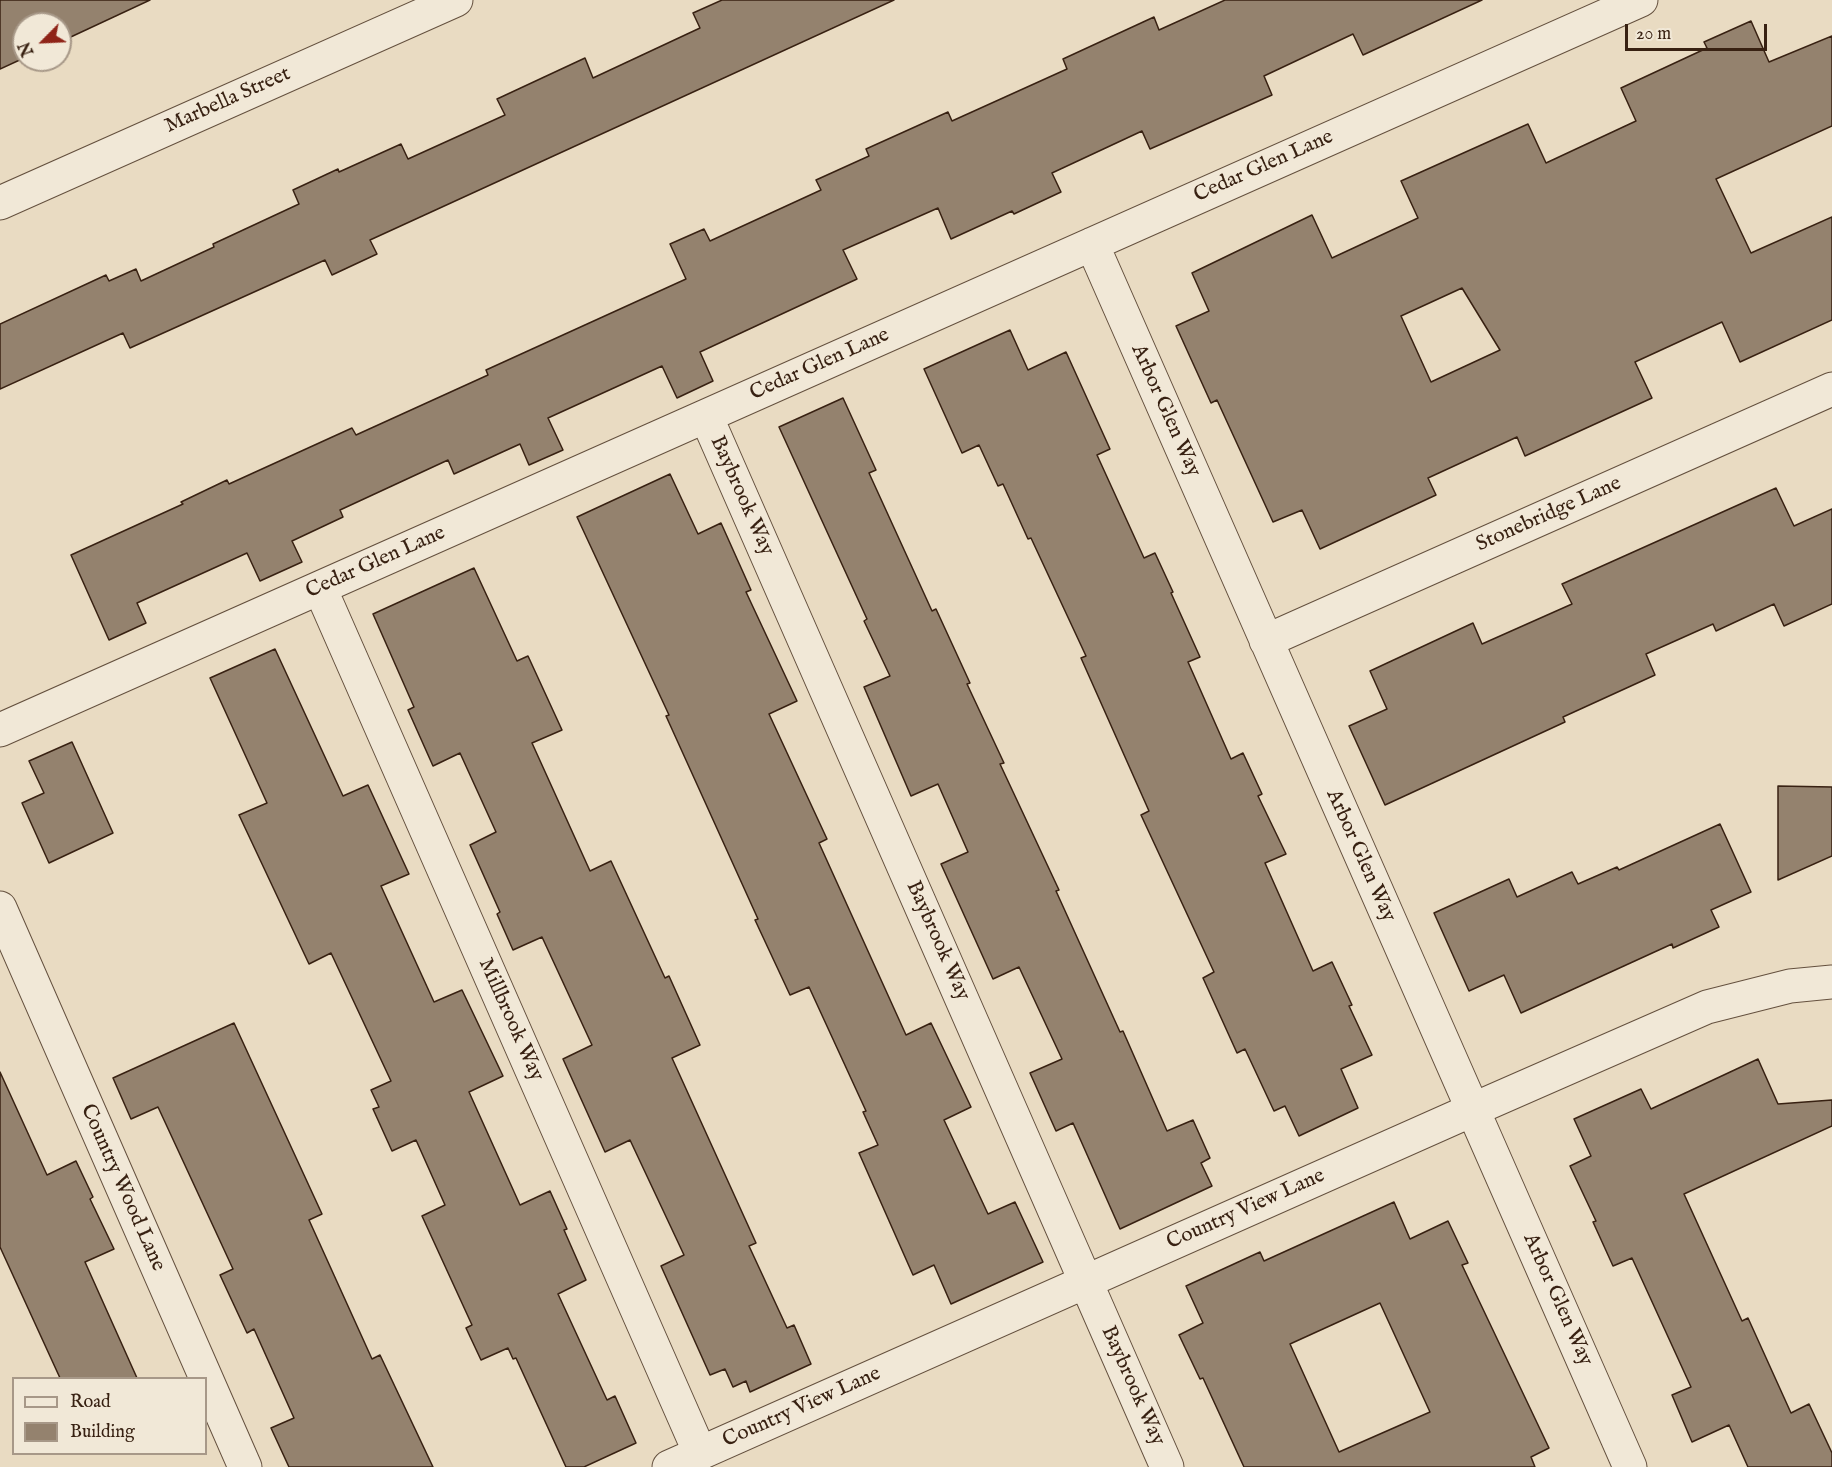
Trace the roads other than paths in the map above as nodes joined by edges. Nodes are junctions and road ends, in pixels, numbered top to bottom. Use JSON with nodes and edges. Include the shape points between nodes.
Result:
{"nodes":[{"id":1,"x":456,"y":0,"type":"edge"},
{"id":2,"x":1641,"y":0,"type":"edge"},
{"id":3,"x":0,"y":203,"type":"edge"},
{"id":4,"x":1092,"y":244,"type":"junction"},
{"id":5,"x":1832,"y":389,"type":"edge"},
{"id":6,"x":706,"y":416,"type":"junction"},
{"id":7,"x":320,"y":588,"type":"junction"},
{"id":8,"x":1266,"y":640,"type":"junction"},
{"id":9,"x":0,"y":730,"type":"edge"},
{"id":10,"x":0,"y":908,"type":"edge"},
{"id":11,"x":1832,"y":982,"type":"edge"},
{"id":12,"x":1472,"y":1110,"type":"junction"},
{"id":13,"x":1086,"y":1281,"type":"junction"},
{"id":14,"x":206,"y":1377,"type":"edge"},
{"id":15,"x":207,"y":1380,"type":"edge"},
{"id":16,"x":700,"y":1453,"type":"junction"},
{"id":17,"x":245,"y":1467,"type":"edge"},
{"id":18,"x":669,"y":1467,"type":"edge"},
{"id":19,"x":1167,"y":1467,"type":"edge"},
{"id":20,"x":1630,"y":1467,"type":"edge"}],
"edges":[{"from":1,"to":3,"type":"street","name":"Marbella Street"},
{"from":2,"to":4,"type":"street","name":"Cedar Glen Lane"},
{"from":4,"to":6,"type":"street","name":"Cedar Glen Lane"},
{"from":4,"to":8,"type":"street","name":"Arbor Glen Way"},
{"from":5,"to":8,"type":"street","name":"Stonebridge Lane"},
{"from":6,"to":7,"type":"street","name":"Cedar Glen Lane"},
{"from":6,"to":13,"type":"street","name":"Baybrook Way"},
{"from":7,"to":9,"type":"street","name":"Cedar Glen Lane"},
{"from":7,"to":16,"type":"street","name":"Millbrook Way"},
{"from":8,"to":12,"type":"street","name":"Arbor Glen Way"},
{"from":10,"to":14,"type":"street","name":"Country Wood Lane"},
{"from":11,"to":12,"type":"street","name":"Country View Lane","via":[[1791,986],[1707,1007]]},
{"from":12,"to":13,"type":"street","name":"Country View Lane"},
{"from":12,"to":20,"type":"street","name":"Arbor Glen Way"},
{"from":13,"to":16,"type":"street","name":"Country View Lane"},
{"from":13,"to":19,"type":"street","name":"Baybrook Way"},
{"from":15,"to":17,"type":"street","name":"Country Wood Lane"},
{"from":16,"to":18,"type":"street","name":"Country View Lane"}]}
